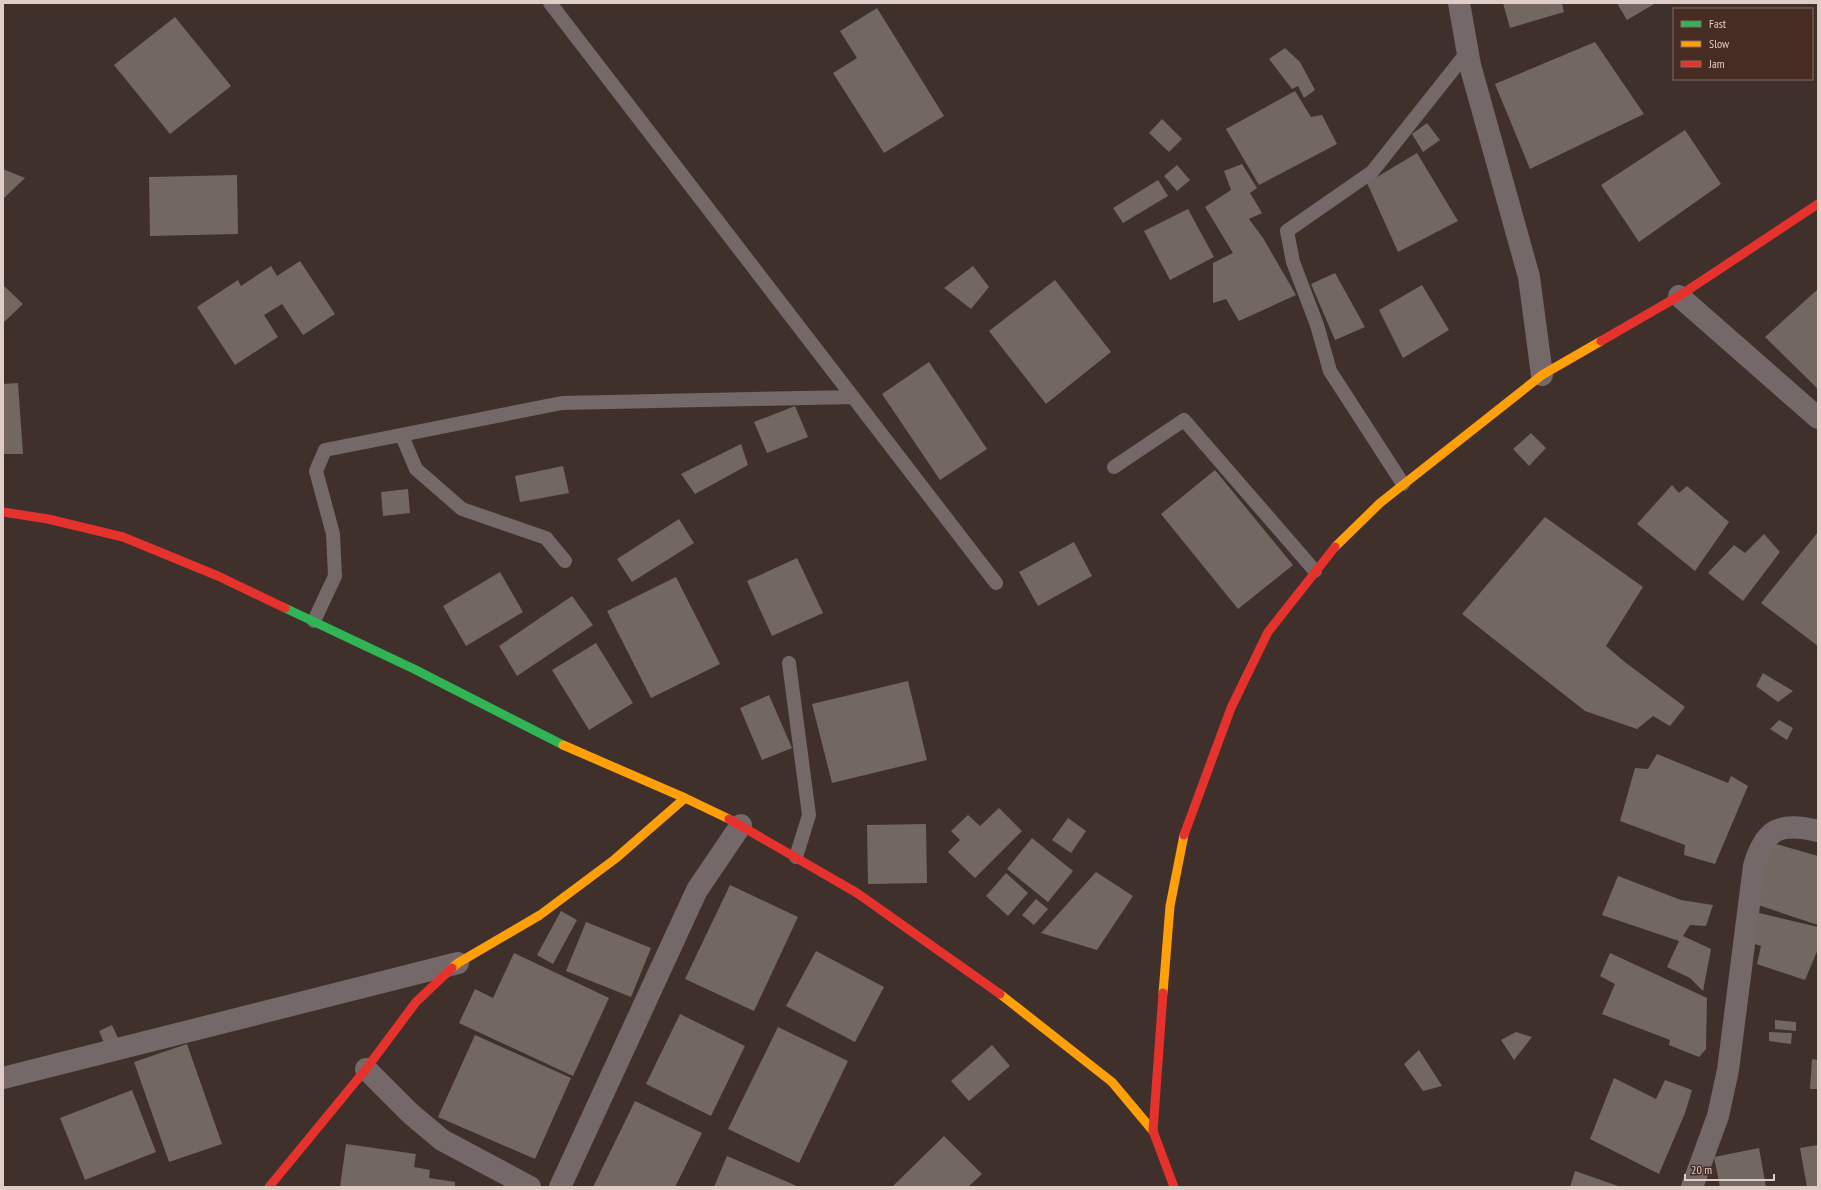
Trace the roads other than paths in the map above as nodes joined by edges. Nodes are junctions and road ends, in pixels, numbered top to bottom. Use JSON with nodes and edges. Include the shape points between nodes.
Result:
{"nodes":[{"id":1,"x":550,"y":3,"type":"edge"},
{"id":2,"x":1459,"y":3,"type":"edge"},
{"id":3,"x":1468,"y":51,"type":"junction"},
{"id":4,"x":1818,"y":204,"type":"edge"},
{"id":5,"x":1679,"y":296,"type":"junction"},
{"id":6,"x":1542,"y":375,"type":"junction"},
{"id":7,"x":853,"y":397,"type":"junction"},
{"id":8,"x":1818,"y":418,"type":"edge"},
{"id":9,"x":402,"y":436,"type":"junction"},
{"id":10,"x":1114,"y":467,"type":"dead end"},
{"id":11,"x":1403,"y":484,"type":"junction"},
{"id":12,"x":3,"y":512,"type":"edge"},
{"id":13,"x":565,"y":561,"type":"dead end"},
{"id":14,"x":1316,"y":571,"type":"junction"},
{"id":15,"x":996,"y":583,"type":"dead end"},
{"id":16,"x":314,"y":621,"type":"junction"},
{"id":17,"x":789,"y":663,"type":"dead end"},
{"id":18,"x":685,"y":798,"type":"junction"},
{"id":19,"x":741,"y":825,"type":"junction"},
{"id":20,"x":1818,"y":830,"type":"edge"},
{"id":21,"x":796,"y":857,"type":"junction"},
{"id":22,"x":458,"y":963,"type":"junction"},
{"id":23,"x":366,"y":1069,"type":"junction"},
{"id":24,"x":3,"y":1078,"type":"edge"},
{"id":25,"x":1153,"y":1131,"type":"junction"},
{"id":26,"x":269,"y":1187,"type":"edge"},
{"id":27,"x":530,"y":1187,"type":"edge"},
{"id":28,"x":560,"y":1187,"type":"edge"},
{"id":29,"x":1174,"y":1187,"type":"edge"},
{"id":30,"x":1692,"y":1187,"type":"edge"}],
"edges":[{"from":1,"to":7,"type":"lane"},
{"from":2,"to":3,"type":"street"},
{"from":3,"to":6,"type":"street","via":[[1529,276]]},
{"from":3,"to":11,"type":"lane","via":[[1372,172],[1287,231],[1294,262],[1330,370]]},
{"from":4,"to":5,"type":"street"},
{"from":5,"to":6,"type":"street"},
{"from":5,"to":8,"type":"street"},
{"from":6,"to":11,"type":"street"},
{"from":7,"to":9,"type":"lane","via":[[562,403]]},
{"from":7,"to":15,"type":"lane"},
{"from":9,"to":13,"type":"lane","via":[[416,469],[462,509],[546,538]]},
{"from":9,"to":16,"type":"lane","via":[[325,450],[316,471],[333,534],[335,576]]},
{"from":10,"to":14,"type":"lane","via":[[1184,420]]},
{"from":11,"to":14,"type":"street","via":[[1330,552]]},
{"from":12,"to":16,"type":"street","via":[[48,519],[123,537],[218,576]]},
{"from":14,"to":25,"type":"street","via":[[1268,632],[1231,708],[1184,834],[1170,906]]},
{"from":16,"to":18,"type":"street","via":[[576,752]]},
{"from":17,"to":21,"type":"lane","via":[[808,815]]},
{"from":18,"to":19,"type":"street"},
{"from":18,"to":22,"type":"street","via":[[615,859],[540,915]]},
{"from":19,"to":21,"type":"street"},
{"from":19,"to":28,"type":"street","via":[[697,890]]},
{"from":20,"to":30,"type":"street","via":[[1783,827],[1769,835],[1759,850],[1752,880],[1728,1070],[1718,1116]]},
{"from":21,"to":25,"type":"street","via":[[857,893],[1010,1001],[1112,1082]]},
{"from":22,"to":23,"type":"street","via":[[416,1002]]},
{"from":22,"to":24,"type":"street"},
{"from":23,"to":26,"type":"street"},
{"from":23,"to":27,"type":"street","via":[[410,1114],[442,1140]]},
{"from":25,"to":29,"type":"street"}]}
